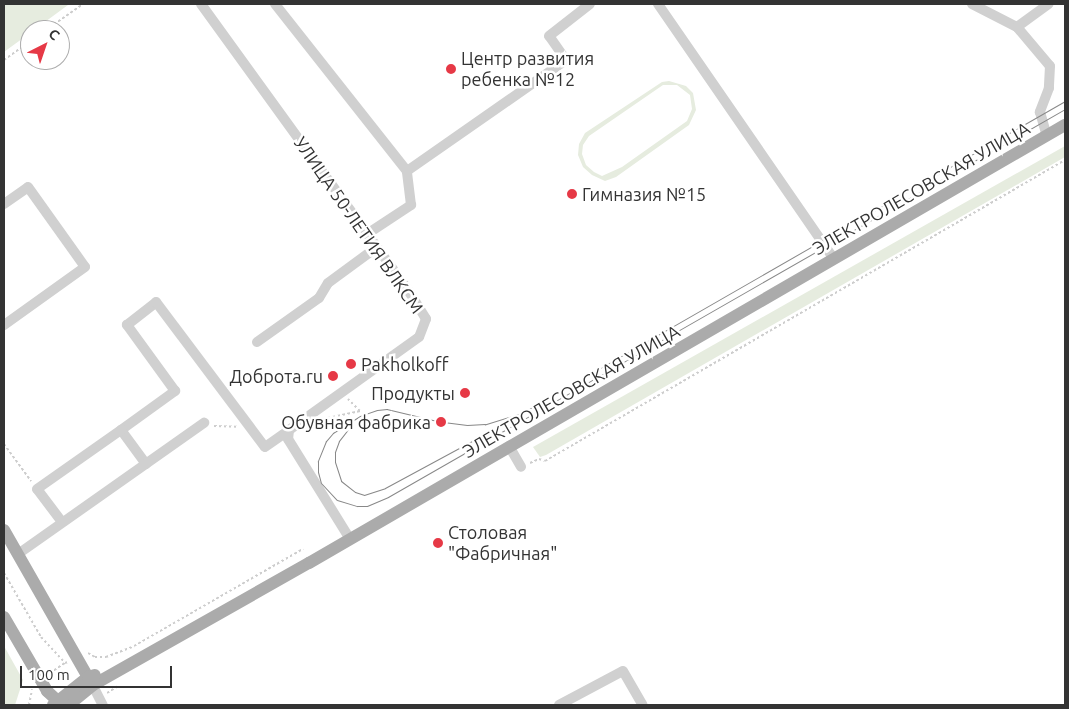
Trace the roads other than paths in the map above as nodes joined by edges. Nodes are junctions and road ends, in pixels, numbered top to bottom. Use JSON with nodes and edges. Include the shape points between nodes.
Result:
{"nodes":[{"id":1,"x":201,"y":4,"type":"edge"},
{"id":2,"x":275,"y":4,"type":"edge"},
{"id":3,"x":590,"y":4,"type":"edge"},
{"id":4,"x":658,"y":4,"type":"edge"},
{"id":5,"x":972,"y":4,"type":"edge"},
{"id":6,"x":1048,"y":4,"type":"edge"},
{"id":7,"x":1017,"y":27,"type":"junction"},
{"id":8,"x":1065,"y":125,"type":"edge"},
{"id":9,"x":1046,"y":136,"type":"junction"},
{"id":10,"x":407,"y":171,"type":"junction"},
{"id":11,"x":4,"y":204,"type":"edge"},
{"id":12,"x":368,"y":234,"type":"junction"},
{"id":13,"x":377,"y":247,"type":"junction"},
{"id":14,"x":834,"y":259,"type":"junction"},
{"id":15,"x":4,"y":325,"type":"edge"},
{"id":16,"x":257,"y":342,"type":"dead end"},
{"id":17,"x":204,"y":423,"type":"dead end"},
{"id":18,"x":121,"y":430,"type":"junction"},
{"id":19,"x":289,"y":430,"type":"junction"},
{"id":20,"x":509,"y":446,"type":"junction"},
{"id":21,"x":146,"y":464,"type":"junction"},
{"id":22,"x":521,"y":467,"type":"road end"},
{"id":23,"x":62,"y":522,"type":"junction"},
{"id":24,"x":4,"y":530,"type":"edge"},
{"id":25,"x":350,"y":539,"type":"junction"},
{"id":26,"x":18,"y":554,"type":"junction"},
{"id":27,"x":4,"y":617,"type":"edge"},
{"id":28,"x":90,"y":681,"type":"junction"},
{"id":29,"x":54,"y":703,"type":"edge"},
{"id":30,"x":70,"y":704,"type":"edge"},
{"id":31,"x":103,"y":705,"type":"edge"},
{"id":32,"x":559,"y":705,"type":"edge"},
{"id":33,"x":643,"y":705,"type":"edge"}],
"edges":[{"from":1,"to":12,"type":"street","name":"УЛИЦА 50-ЛЕТИЯ ВЛКСМ"},
{"from":2,"to":10,"type":"street"},
{"from":3,"to":10,"type":"street","via":[[549,36],[566,60]]},
{"from":4,"to":14,"type":"street"},
{"from":5,"to":7,"type":"street"},
{"from":6,"to":7,"type":"street"},
{"from":7,"to":9,"type":"street","via":[[1050,66],[1049,88],[1040,112]]},
{"from":8,"to":9,"type":"main road","name":"ЭЛЕКТРОЛЕСОВСКАЯ УЛИЦА"},
{"from":9,"to":14,"type":"main road","name":"ЭЛЕКТРОЛЕСОВСКАЯ УЛИЦА"},
{"from":10,"to":12,"type":"street","via":[[411,205]]},
{"from":11,"to":15,"type":"street","via":[[28,188],[85,268]]},
{"from":12,"to":13,"type":"street","name":"УЛИЦА 50-ЛЕТИЯ ВЛКСМ"},
{"from":13,"to":16,"type":"street","via":[[328,283],[319,298]]},
{"from":13,"to":19,"type":"street","name":"УЛИЦА 50-ЛЕТИЯ ВЛКСМ","via":[[426,319],[419,337]]},
{"from":14,"to":20,"type":"main road","name":"ЭЛЕКТРОЛЕСОВСКАЯ УЛИЦА"},
{"from":17,"to":21,"type":"street"},
{"from":18,"to":19,"type":"street","name":"УЛИЦА 50-ЛЕТИЯ ВЛКСМ","via":[[175,391],[127,325],[156,302],[265,447]]},
{"from":18,"to":21,"type":"street"},
{"from":18,"to":23,"type":"street","via":[[37,489]]},
{"from":19,"to":25,"type":"street","via":[[288,439]]},
{"from":20,"to":22,"type":"street"},
{"from":20,"to":25,"type":"main road","name":"ЭЛЕКТРОЛЕСОВСКАЯ УЛИЦА"},
{"from":21,"to":23,"type":"street"},
{"from":23,"to":26,"type":"street"},
{"from":24,"to":26,"type":"main road"},
{"from":25,"to":28,"type":"main road","name":"ЭЛЕКТРОЛЕСОВСКАЯ УЛИЦА","via":[[131,665]]},
{"from":26,"to":28,"type":"main road"},
{"from":27,"to":29,"type":"main road"},
{"from":28,"to":29,"type":"main road"},
{"from":28,"to":30,"type":"main road"},
{"from":28,"to":31,"type":"street"},
{"from":29,"to":30,"type":"main road"},
{"from":32,"to":33,"type":"street","via":[[623,671]]}]}
